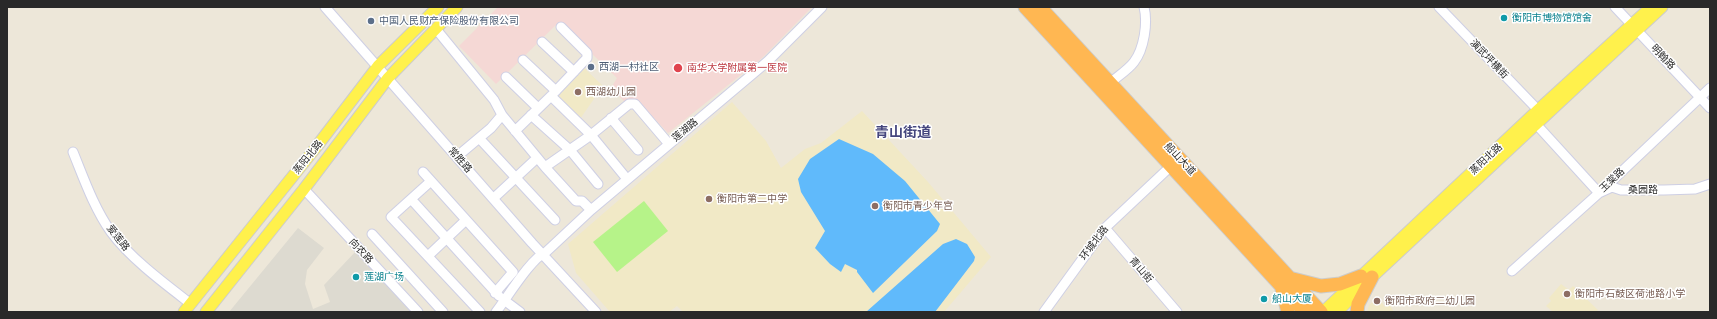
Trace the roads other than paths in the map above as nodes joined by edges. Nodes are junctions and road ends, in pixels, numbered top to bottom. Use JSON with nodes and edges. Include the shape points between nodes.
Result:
{"nodes":[{"id":1,"x":325,"y":7,"type":"edge"},
{"id":2,"x":331,"y":7,"type":"edge"},
{"id":3,"x":438,"y":7,"type":"edge"},
{"id":4,"x":457,"y":7,"type":"edge"},
{"id":5,"x":822,"y":7,"type":"edge"},
{"id":6,"x":1025,"y":7,"type":"edge"},
{"id":7,"x":1040,"y":7,"type":"edge"},
{"id":8,"x":1144,"y":7,"type":"edge"},
{"id":9,"x":1439,"y":7,"type":"edge"},
{"id":10,"x":1615,"y":7,"type":"edge"},
{"id":11,"x":1620,"y":7,"type":"edge"},
{"id":12,"x":1651,"y":7,"type":"edge"},
{"id":13,"x":1662,"y":7,"type":"edge"},
{"id":14,"x":1636,"y":26,"type":"junction"},
{"id":15,"x":560,"y":27,"type":"dead end"},
{"id":16,"x":436,"y":29,"type":"junction"},
{"id":17,"x":542,"y":42,"type":"dead end"},
{"id":18,"x":523,"y":60,"type":"dead end"},
{"id":19,"x":380,"y":65,"type":"junction"},
{"id":20,"x":574,"y":72,"type":"junction"},
{"id":21,"x":390,"y":76,"type":"junction"},
{"id":22,"x":506,"y":77,"type":"dead end"},
{"id":23,"x":1110,"y":83,"type":"junction"},
{"id":24,"x":1710,"y":88,"type":"edge"},
{"id":25,"x":553,"y":94,"type":"junction"},
{"id":26,"x":1701,"y":96,"type":"junction"},
{"id":27,"x":1710,"y":104,"type":"edge"},
{"id":28,"x":1710,"y":108,"type":"edge"},
{"id":29,"x":1538,"y":110,"type":"junction"},
{"id":30,"x":535,"y":112,"type":"junction"},
{"id":31,"x":502,"y":115,"type":"junction"},
{"id":32,"x":612,"y":118,"type":"junction"},
{"id":33,"x":1536,"y":124,"type":"junction"},
{"id":34,"x":515,"y":131,"type":"junction"},
{"id":35,"x":591,"y":135,"type":"junction"},
{"id":36,"x":479,"y":138,"type":"junction"},
{"id":37,"x":669,"y":144,"type":"junction"},
{"id":38,"x":570,"y":150,"type":"junction"},
{"id":39,"x":638,"y":150,"type":"dead end"},
{"id":40,"x":73,"y":152,"type":"dead end"},
{"id":41,"x":460,"y":154,"type":"junction"},
{"id":42,"x":537,"y":158,"type":"junction"},
{"id":43,"x":1171,"y":166,"type":"junction"},
{"id":44,"x":545,"y":167,"type":"junction"},
{"id":45,"x":422,"y":172,"type":"dead end"},
{"id":46,"x":516,"y":178,"type":"junction"},
{"id":47,"x":627,"y":179,"type":"junction"},
{"id":48,"x":431,"y":181,"type":"junction"},
{"id":49,"x":598,"y":184,"type":"dead end"},
{"id":50,"x":1710,"y":184,"type":"edge"},
{"id":51,"x":304,"y":189,"type":"junction"},
{"id":52,"x":1599,"y":193,"type":"junction"},
{"id":53,"x":496,"y":196,"type":"junction"},
{"id":54,"x":411,"y":199,"type":"junction"},
{"id":55,"x":591,"y":210,"type":"junction"},
{"id":56,"x":466,"y":220,"type":"junction"},
{"id":57,"x":555,"y":220,"type":"dead end"},
{"id":58,"x":1105,"y":228,"type":"junction"},
{"id":59,"x":372,"y":234,"type":"dead end"},
{"id":60,"x":447,"y":239,"type":"junction"},
{"id":61,"x":544,"y":254,"type":"junction"},
{"id":62,"x":428,"y":256,"type":"junction"},
{"id":63,"x":1512,"y":271,"type":"dead end"},
{"id":64,"x":1366,"y":277,"type":"junction"},
{"id":65,"x":1286,"y":283,"type":"junction"},
{"id":66,"x":495,"y":293,"type":"junction"},
{"id":67,"x":506,"y":302,"type":"junction"},
{"id":68,"x":188,"y":308,"type":"edge"},
{"id":69,"x":206,"y":312,"type":"edge"},
{"id":70,"x":418,"y":312,"type":"edge"},
{"id":71,"x":443,"y":312,"type":"edge"},
{"id":72,"x":480,"y":312,"type":"edge"},
{"id":73,"x":496,"y":312,"type":"edge"},
{"id":74,"x":502,"y":312,"type":"edge"},
{"id":75,"x":520,"y":312,"type":"edge"},
{"id":76,"x":596,"y":312,"type":"edge"},
{"id":77,"x":601,"y":312,"type":"edge"},
{"id":78,"x":1044,"y":312,"type":"edge"},
{"id":79,"x":1178,"y":312,"type":"edge"},
{"id":80,"x":1288,"y":312,"type":"edge"},
{"id":81,"x":1305,"y":312,"type":"edge"},
{"id":82,"x":1322,"y":312,"type":"edge"},
{"id":83,"x":1337,"y":312,"type":"edge"},
{"id":84,"x":1357,"y":312,"type":"edge"}],
"edges":[{"from":1,"to":19,"type":"street","name":"常胜路"},
{"from":2,"to":19,"type":"street","name":"常胜路"},
{"from":3,"to":19,"type":"main road","name":"蒸阳北路"},
{"from":4,"to":16,"type":"main road","name":"蒸阳北路"},
{"from":5,"to":37,"type":"street","name":"莲湖路","via":[[768,60]]},
{"from":6,"to":43,"type":"highway","name":"船山大道"},
{"from":7,"to":23,"type":"highway","name":"船山大道"},
{"from":8,"to":23,"type":"street","via":[[1144,40],[1134,62]]},
{"from":9,"to":29,"type":"street","name":"演武坪横街"},
{"from":10,"to":14,"type":"street","name":"明翰路"},
{"from":11,"to":14,"type":"street","name":"明翰路"},
{"from":12,"to":14,"type":"main road","name":"蒸阳北路"},
{"from":13,"to":14,"type":"main road","name":"蒸阳北路"},
{"from":14,"to":26,"type":"street","name":"明翰路"},
{"from":14,"to":29,"type":"main road","name":"蒸阳北路"},
{"from":14,"to":33,"type":"main road","name":"蒸阳北路"},
{"from":15,"to":20,"type":"street","via":[[587,54],[587,58]]},
{"from":16,"to":21,"type":"main road","name":"蒸阳北路"},
{"from":16,"to":31,"type":"street","via":[[490,95]]},
{"from":17,"to":20,"type":"street"},
{"from":18,"to":25,"type":"street"},
{"from":19,"to":21,"type":"street","name":"常胜路"},
{"from":19,"to":68,"type":"main road","name":"蒸阳北路"},
{"from":20,"to":25,"type":"street"},
{"from":21,"to":41,"type":"street","name":"常胜路"},
{"from":21,"to":51,"type":"main road","name":"蒸阳北路"},
{"from":21,"to":61,"type":"street","name":"常胜路"},
{"from":22,"to":30,"type":"street"},
{"from":23,"to":65,"type":"highway","name":"船山大道"},
{"from":24,"to":26,"type":"street","name":"玉棠路"},
{"from":25,"to":30,"type":"street"},
{"from":25,"to":35,"type":"street"},
{"from":26,"to":27,"type":"street","name":"明翰路"},
{"from":26,"to":28,"type":"street","name":"明翰路"},
{"from":26,"to":52,"type":"street","name":"玉棠路"},
{"from":29,"to":64,"type":"main road","name":"蒸阳北路"},
{"from":30,"to":34,"type":"street"},
{"from":30,"to":38,"type":"street"},
{"from":31,"to":34,"type":"street"},
{"from":31,"to":36,"type":"street"},
{"from":32,"to":35,"type":"street"},
{"from":32,"to":37,"type":"street","via":[[629,104],[635,104]]},
{"from":32,"to":39,"type":"street"},
{"from":33,"to":52,"type":"street"},
{"from":33,"to":64,"type":"main road","name":"蒸阳北路"},
{"from":34,"to":42,"type":"street"},
{"from":35,"to":38,"type":"street"},
{"from":35,"to":47,"type":"street"},
{"from":36,"to":41,"type":"street"},
{"from":36,"to":46,"type":"street"},
{"from":37,"to":47,"type":"street","name":"莲湖路"},
{"from":38,"to":44,"type":"street"},
{"from":38,"to":49,"type":"street"},
{"from":40,"to":68,"type":"street","name":"爱莲路","via":[[90,195],[111,231],[128,252]]},
{"from":41,"to":53,"type":"street","name":"常胜路"},
{"from":42,"to":44,"type":"street"},
{"from":42,"to":46,"type":"street"},
{"from":43,"to":58,"type":"street","name":"环城北路"},
{"from":43,"to":65,"type":"highway","name":"船山大道"},
{"from":44,"to":55,"type":"street","via":[[576,202],[582,201]]},
{"from":45,"to":48,"type":"street"},
{"from":46,"to":53,"type":"street"},
{"from":46,"to":57,"type":"street"},
{"from":47,"to":55,"type":"street","name":"莲湖路"},
{"from":48,"to":54,"type":"street"},
{"from":48,"to":56,"type":"street"},
{"from":50,"to":52,"type":"street","name":"桑园路","via":[[1695,189],[1664,190],[1621,190],[1612,187]]},
{"from":51,"to":69,"type":"main road","name":"蒸阳北路"},
{"from":51,"to":70,"type":"street","name":"向农路"},
{"from":52,"to":63,"type":"street","name":"玉棠路"},
{"from":53,"to":61,"type":"street","name":"常胜路"},
{"from":54,"to":60,"type":"street"},
{"from":54,"to":62,"type":"street","via":[[391,217]]},
{"from":55,"to":61,"type":"street","name":"莲湖路"},
{"from":56,"to":60,"type":"street"},
{"from":56,"to":66,"type":"street","via":[[513,272]]},
{"from":58,"to":78,"type":"street","name":"环城北路"},
{"from":58,"to":79,"type":"street","name":"青山街"},
{"from":59,"to":71,"type":"street"},
{"from":60,"to":62,"type":"street"},
{"from":60,"to":66,"type":"street"},
{"from":61,"to":67,"type":"street","name":"莲湖路","via":[[527,270]]},
{"from":61,"to":76,"type":"street","name":"常胜路"},
{"from":61,"to":77,"type":"street","name":"常胜路"},
{"from":62,"to":72,"type":"street"},
{"from":64,"to":65,"type":"highway","via":[[1321,286]]},
{"from":64,"to":82,"type":"main road","name":"蒸阳北路"},
{"from":64,"to":83,"type":"main road","name":"蒸阳北路"},
{"from":64,"to":84,"type":"highway"},
{"from":65,"to":80,"type":"highway"},
{"from":65,"to":81,"type":"highway","name":"船山大道"},
{"from":65,"to":82,"type":"highway","name":"船山大道"},
{"from":66,"to":67,"type":"street"},
{"from":67,"to":73,"type":"street","name":"莲湖路"},
{"from":67,"to":74,"type":"street","name":"莲湖路"},
{"from":67,"to":75,"type":"street"}]}
